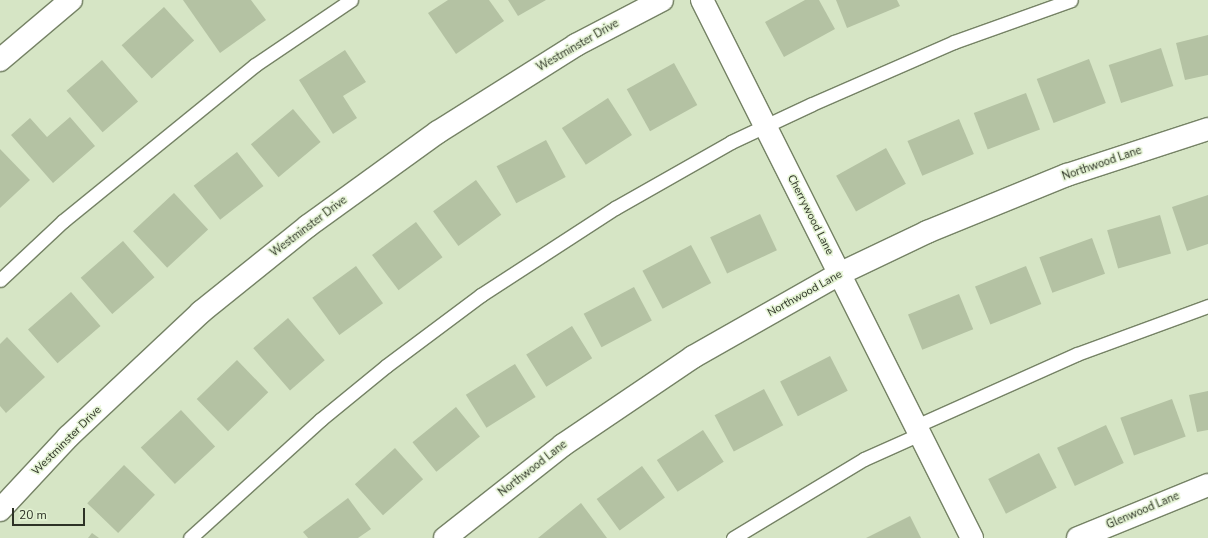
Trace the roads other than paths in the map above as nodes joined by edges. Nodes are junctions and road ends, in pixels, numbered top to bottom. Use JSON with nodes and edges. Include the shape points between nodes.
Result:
{"nodes":[{"id":1,"x":71,"y":0,"type":"edge"},
{"id":2,"x":351,"y":0,"type":"edge"},
{"id":3,"x":662,"y":0,"type":"edge"},
{"id":4,"x":702,"y":0,"type":"edge"},
{"id":5,"x":1071,"y":0,"type":"edge"},
{"id":6,"x":0,"y":60,"type":"edge"},
{"id":7,"x":765,"y":127,"type":"junction"},
{"id":8,"x":1208,"y":129,"type":"edge"},
{"id":9,"x":840,"y":274,"type":"junction"},
{"id":10,"x":0,"y":280,"type":"edge"},
{"id":11,"x":1208,"y":306,"type":"edge"},
{"id":12,"x":918,"y":430,"type":"junction"},
{"id":13,"x":1208,"y":485,"type":"edge"},
{"id":14,"x":0,"y":510,"type":"edge"},
{"id":15,"x":190,"y":538,"type":"edge"},
{"id":16,"x":445,"y":538,"type":"edge"},
{"id":17,"x":733,"y":538,"type":"edge"},
{"id":18,"x":972,"y":538,"type":"edge"},
{"id":19,"x":1078,"y":538,"type":"edge"}],
"edges":[{"from":1,"to":6,"type":"street"},
{"from":2,"to":10,"type":"lane","via":[[249,70],[63,221]]},
{"from":3,"to":14,"type":"street","name":"Westminster Drive","via":[[576,45],[438,132],[308,226],[201,312],[68,437]]},
{"from":4,"to":7,"type":"street","name":"Cherrywood Lane"},
{"from":5,"to":7,"type":"lane","via":[[954,42]]},
{"from":7,"to":9,"type":"street","name":"Cherrywood Lane"},
{"from":7,"to":15,"type":"lane","via":[[664,178],[481,295],[386,366],[320,420]]},
{"from":8,"to":9,"type":"street","name":"Northwood Lane","via":[[1067,175],[927,232]]},
{"from":9,"to":12,"type":"street","name":"Cherrywood Lane"},
{"from":9,"to":16,"type":"street","name":"Northwood Lane","via":[[673,370],[563,445]]},
{"from":11,"to":12,"type":"lane","via":[[1077,354]]},
{"from":12,"to":17,"type":"lane","via":[[864,459]]},
{"from":12,"to":18,"type":"street","name":"Cherrywood Lane"},
{"from":13,"to":19,"type":"street","name":"Glenwood Lane"}]}
